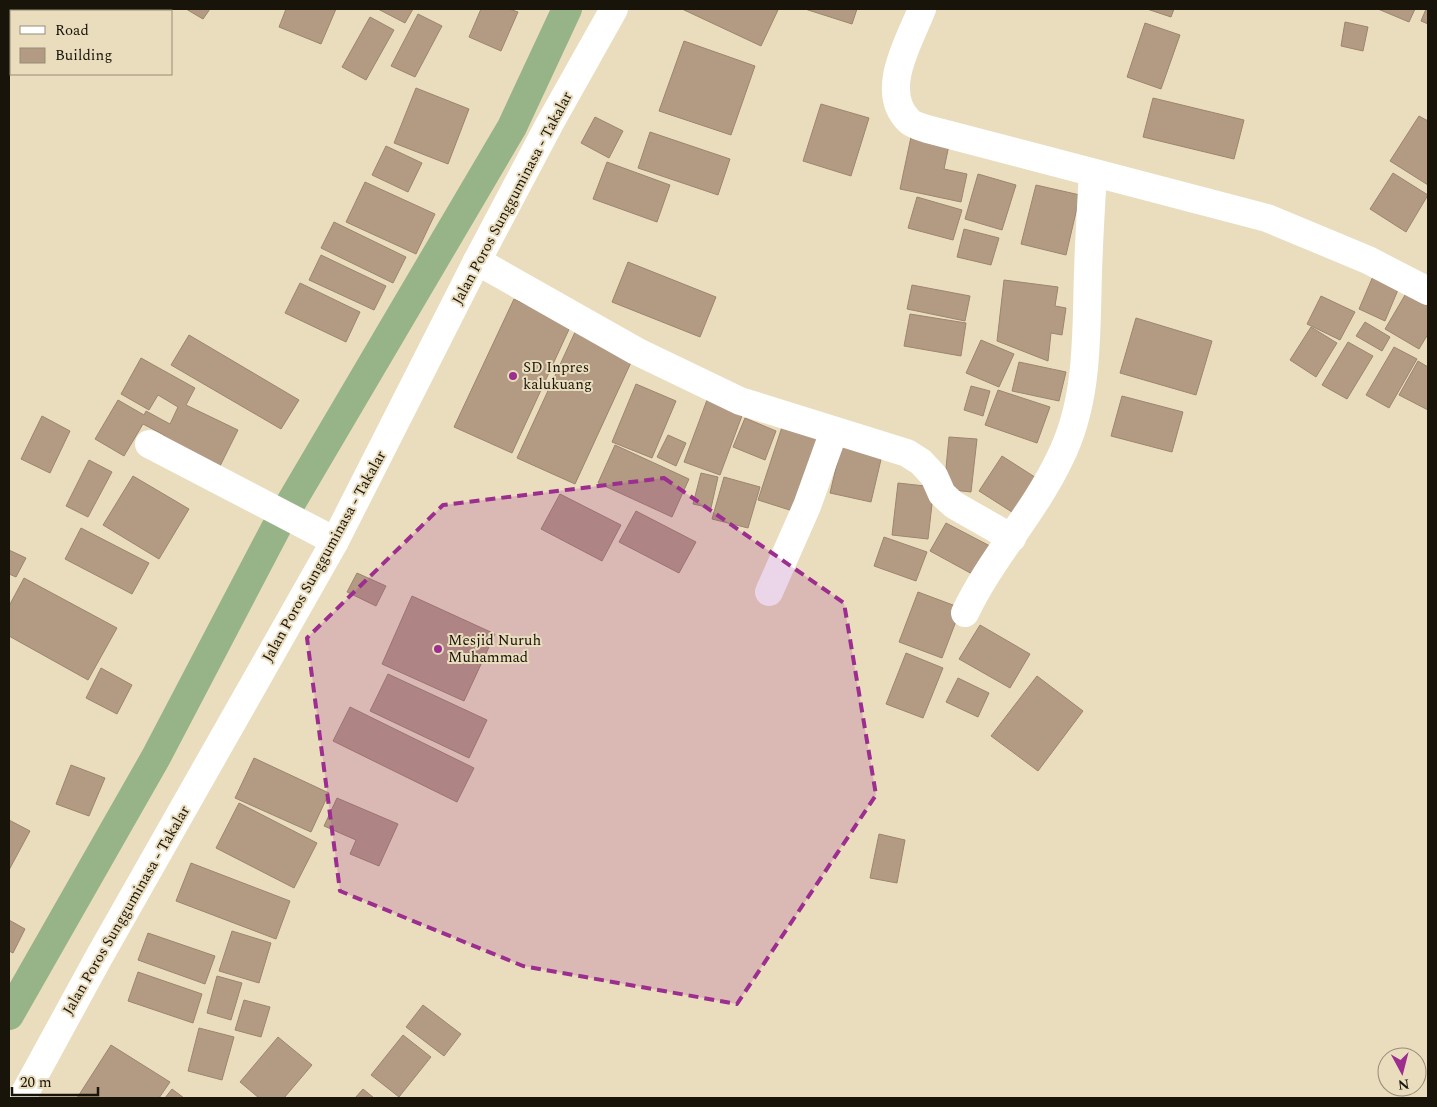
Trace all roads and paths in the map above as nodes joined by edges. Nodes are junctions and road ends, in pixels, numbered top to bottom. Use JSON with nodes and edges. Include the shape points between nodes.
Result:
{"nodes":[{"id":1,"x":614,"y":9,"type":"edge"},
{"id":2,"x":922,"y":9,"type":"edge"},
{"id":3,"x":1093,"y":173,"type":"junction"},
{"id":4,"x":477,"y":261,"type":"junction"},
{"id":5,"x":1428,"y":291,"type":"edge"},
{"id":6,"x":834,"y":431,"type":"junction"},
{"id":7,"x":149,"y":444,"type":"dead end"},
{"id":8,"x":1012,"y":538,"type":"junction"},
{"id":9,"x":335,"y":541,"type":"junction"},
{"id":10,"x":769,"y":592,"type":"dead end"},
{"id":11,"x":965,"y":613,"type":"dead end"},
{"id":12,"x":22,"y":1098,"type":"edge"}],
"edges":[{"from":1,"to":4,"type":"main road","name":"Jalan Poros Sungguminasa - Takalar"},
{"from":2,"to":3,"type":"main road","via":[[897,73],[896,96],[910,122]]},
{"from":3,"to":5,"type":"main road","via":[[1267,218],[1368,260]]},
{"from":3,"to":8,"type":"main road","via":[[1086,348],[1079,409],[1061,457]]},
{"from":4,"to":6,"type":"main road","via":[[636,351],[740,401]]},
{"from":4,"to":9,"type":"main road","name":"Jalan Poros Sungguminasa - Takalar"},
{"from":6,"to":8,"type":"main road","via":[[907,453],[934,476],[942,494],[954,506]]},
{"from":6,"to":10,"type":"main road","via":[[807,506]]},
{"from":7,"to":9,"type":"main road"},
{"from":8,"to":11,"type":"main road","via":[[980,583]]},
{"from":9,"to":12,"type":"main road","name":"Jalan Poros Sungguminasa - Takalar","via":[[98,957]]}]}
